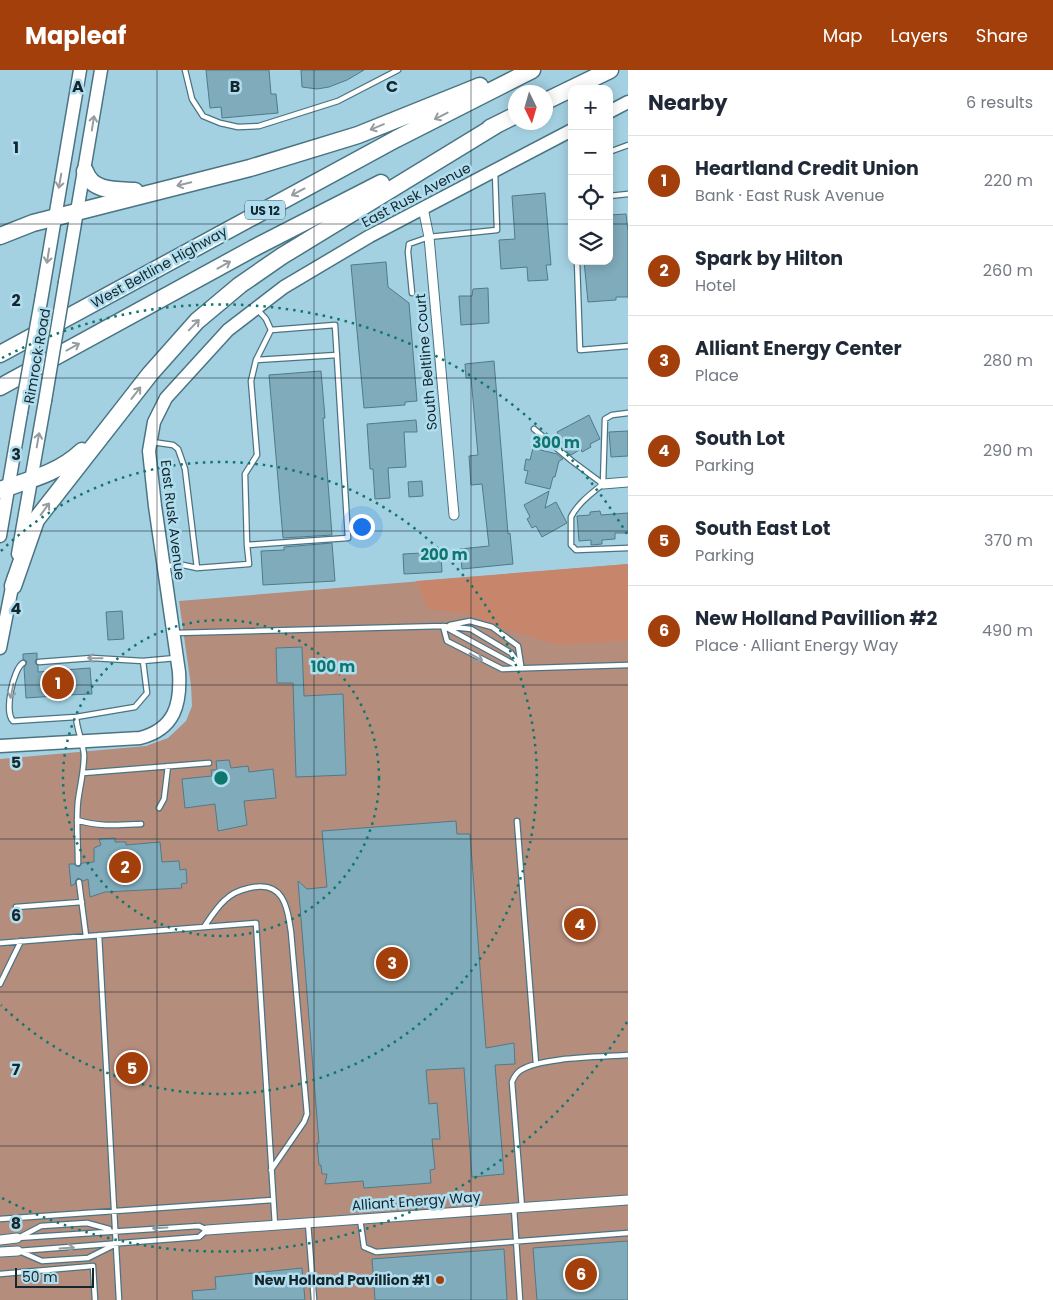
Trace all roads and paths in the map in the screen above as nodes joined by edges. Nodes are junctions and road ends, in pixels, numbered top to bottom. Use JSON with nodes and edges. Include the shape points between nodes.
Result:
{"nodes":[{"id":1,"x":80,"y":70,"type":"edge"},
{"id":2,"x":101,"y":70,"type":"edge"},
{"id":3,"x":185,"y":70,"type":"edge"},
{"id":4,"x":382,"y":70,"type":"edge"},
{"id":5,"x":398,"y":70,"type":"edge"},
{"id":6,"x":520,"y":70,"type":"edge"},
{"id":7,"x":532,"y":70,"type":"edge"},
{"id":8,"x":610,"y":70,"type":"edge"},
{"id":9,"x":383,"y":78,"type":"junction"},
{"id":10,"x":553,"y":98,"type":"edge"},
{"id":11,"x":628,"y":102,"type":"edge"},
{"id":12,"x":613,"y":110,"type":"edge"},
{"id":13,"x":508,"y":119,"type":"edge"},
{"id":14,"x":498,"y":124,"type":"junction"},
{"id":15,"x":568,"y":132,"type":"edge"},
{"id":16,"x":628,"y":145,"type":"edge"},
{"id":17,"x":613,"y":151,"type":"edge"},
{"id":18,"x":85,"y":171,"type":"junction"},
{"id":19,"x":495,"y":171,"type":"junction"},
{"id":20,"x":153,"y":192,"type":"junction"},
{"id":21,"x":628,"y":194,"type":"edge"},
{"id":22,"x":613,"y":196,"type":"edge"},
{"id":23,"x":423,"y":208,"type":"junction"},
{"id":24,"x":78,"y":212,"type":"junction"},
{"id":25,"x":54,"y":218,"type":"junction"},
{"id":26,"x":0,"y":236,"type":"edge"},
{"id":27,"x":429,"y":237,"type":"junction"},
{"id":28,"x":577,"y":265,"type":"edge"},
{"id":29,"x":412,"y":292,"type":"dead end"},
{"id":30,"x":256,"y":307,"type":"junction"},
{"id":31,"x":271,"y":330,"type":"junction"},
{"id":32,"x":628,"y":346,"type":"edge"},
{"id":33,"x":0,"y":354,"type":"edge"},
{"id":34,"x":337,"y":355,"type":"junction"},
{"id":35,"x":256,"y":360,"type":"junction"},
{"id":36,"x":0,"y":388,"type":"edge"},
{"id":37,"x":628,"y":413,"type":"edge"},
{"id":38,"x":111,"y":424,"type":"junction"},
{"id":39,"x":534,"y":429,"type":"dead end"},
{"id":40,"x":150,"y":442,"type":"junction"},
{"id":41,"x":31,"y":480,"type":"junction"},
{"id":42,"x":628,"y":482,"type":"edge"},
{"id":43,"x":603,"y":484,"type":"junction"},
{"id":44,"x":4,"y":489,"type":"edge"},
{"id":45,"x":454,"y":515,"type":"dead end"},
{"id":46,"x":0,"y":536,"type":"edge"},
{"id":47,"x":247,"y":545,"type":"junction"},
{"id":48,"x":628,"y":548,"type":"edge"},
{"id":49,"x":164,"y":566,"type":"junction"},
{"id":50,"x":196,"y":568,"type":"junction"},
{"id":51,"x":13,"y":586,"type":"junction"},
{"id":52,"x":443,"y":626,"type":"junction"},
{"id":53,"x":173,"y":633,"type":"junction"},
{"id":54,"x":0,"y":648,"type":"edge"},
{"id":55,"x":177,"y":658,"type":"junction"},
{"id":56,"x":143,"y":661,"type":"junction"},
{"id":57,"x":39,"y":662,"type":"dead end"},
{"id":58,"x":22,"y":663,"type":"dead end"},
{"id":59,"x":628,"y":665,"type":"edge"},
{"id":60,"x":522,"y":668,"type":"junction"},
{"id":61,"x":76,"y":717,"type":"junction"},
{"id":62,"x":82,"y":742,"type":"junction"},
{"id":63,"x":0,"y":746,"type":"edge"},
{"id":64,"x":209,"y":763,"type":"dead end"},
{"id":65,"x":168,"y":766,"type":"junction"},
{"id":66,"x":83,"y":773,"type":"junction"},
{"id":67,"x":159,"y":808,"type":"dead end"},
{"id":68,"x":77,"y":820,"type":"junction"},
{"id":69,"x":517,"y":821,"type":"dead end"},
{"id":70,"x":141,"y":824,"type":"dead end"},
{"id":71,"x":78,"y":863,"type":"dead end"},
{"id":72,"x":79,"y":882,"type":"dead end"},
{"id":73,"x":82,"y":902,"type":"junction"},
{"id":74,"x":16,"y":907,"type":"dead end"},
{"id":75,"x":204,"y":927,"type":"junction"},
{"id":76,"x":99,"y":935,"type":"junction"},
{"id":77,"x":86,"y":936,"type":"junction"},
{"id":78,"x":21,"y":941,"type":"junction"},
{"id":79,"x":0,"y":942,"type":"edge"},
{"id":80,"x":0,"y":984,"type":"edge"},
{"id":81,"x":628,"y":1055,"type":"edge"},
{"id":82,"x":536,"y":1064,"type":"junction"},
{"id":83,"x":271,"y":1170,"type":"junction"},
{"id":84,"x":273,"y":1200,"type":"junction"},
{"id":85,"x":628,"y":1200,"type":"edge"},
{"id":86,"x":518,"y":1208,"type":"junction"},
{"id":87,"x":114,"y":1211,"type":"junction"},
{"id":88,"x":0,"y":1219,"type":"edge"},
{"id":89,"x":360,"y":1219,"type":"junction"},
{"id":90,"x":308,"y":1223,"type":"junction"},
{"id":91,"x":275,"y":1226,"type":"junction"},
{"id":92,"x":115,"y":1230,"type":"junction"},
{"id":93,"x":207,"y":1230,"type":"junction"},
{"id":94,"x":628,"y":1233,"type":"edge"},
{"id":95,"x":17,"y":1238,"type":"junction"},
{"id":96,"x":0,"y":1240,"type":"edge"},
{"id":97,"x":517,"y":1242,"type":"junction"},
{"id":98,"x":116,"y":1244,"type":"junction"},
{"id":99,"x":18,"y":1250,"type":"junction"},
{"id":100,"x":0,"y":1252,"type":"edge"},
{"id":101,"x":0,"y":1274,"type":"edge"},
{"id":102,"x":95,"y":1300,"type":"edge"},
{"id":103,"x":120,"y":1300,"type":"edge"},
{"id":104,"x":314,"y":1300,"type":"edge"},
{"id":105,"x":520,"y":1300,"type":"edge"}],
"edges":[{"from":1,"to":25,"type":"main road","name":"Rimrock Road","one_way":true},
{"from":18,"to":2,"type":"main road","name":"Rimrock Road","one_way":true},
{"from":3,"to":9,"type":"lane","via":[[192,99],[203,116],[238,127],[259,126],[338,101]]},
{"from":4,"to":9,"type":"lane"},
{"from":5,"to":9,"type":"lane"},
{"from":6,"to":20,"type":"highway","one_way":true,"via":[[358,135],[250,168]]},
{"from":7,"to":33,"type":"highway","name":"West Beltline Highway","number":"US 12","one_way":true,"via":[[396,138]]},
{"from":8,"to":10,"type":"highway"},
{"from":11,"to":12,"type":"main road"},
{"from":13,"to":14,"type":"highway","name":"West Beltline Highway","number":"US 12"},
{"from":36,"to":14,"type":"highway","name":"West Beltline Highway","number":"US 12","one_way":true,"via":[[254,248]]},
{"from":38,"to":14,"type":"highway","one_way":true,"via":[[197,321],[240,284],[314,235]]},
{"from":15,"to":19,"type":"main road","name":"East Rusk Avenue"},
{"from":16,"to":17,"type":"lane"},
{"from":18,"to":20,"type":"highway","via":[[93,184],[108,190]]},
{"from":18,"to":24,"type":"main road","name":"Rimrock Road"},
{"from":19,"to":23,"type":"main road","name":"East Rusk Avenue"},
{"from":19,"to":27,"type":"lane","via":[[497,230]]},
{"from":20,"to":24,"type":"highway"},
{"from":21,"to":22,"type":"lane"},
{"from":23,"to":27,"type":"street","name":"South Beltline Court"},
{"from":23,"to":30,"type":"main road","name":"East Rusk Avenue","via":[[370,236]]},
{"from":24,"to":25,"type":"highway"},
{"from":41,"to":24,"type":"main road","name":"Rimrock Road","one_way":true,"bridge":true},
{"from":25,"to":26,"type":"highway","via":[[33,222]]},
{"from":25,"to":44,"type":"main road","name":"Rimrock Road","one_way":true,"bridge":true,"via":[[21,413]]},
{"from":27,"to":29,"type":"lane","via":[[409,244]]},
{"from":27,"to":45,"type":"street","name":"South Beltline Court"},
{"from":28,"to":32,"type":"lane","via":[[580,350]]},
{"from":30,"to":31,"type":"lane"},
{"from":30,"to":40,"type":"main road","name":"East Rusk Avenue","via":[[217,342],[166,398],[154,422]]},
{"from":31,"to":34,"type":"lane","via":[[335,325]]},
{"from":31,"to":35,"type":"lane"},
{"from":34,"to":35,"type":"lane"},
{"from":34,"to":47,"type":"lane","via":[[348,538]]},
{"from":35,"to":47,"type":"lane","via":[[251,381],[257,455],[244,474]]},
{"from":37,"to":43,"type":"lane","via":[[605,418]]},
{"from":38,"to":41,"type":"highway","via":[[72,460],[54,472]]},
{"from":51,"to":38,"type":"highway","one_way":true,"via":[[36,520]]},
{"from":39,"to":43,"type":"lane"},
{"from":40,"to":49,"type":"main road","name":"East Rusk Avenue","via":[[150,469]]},
{"from":40,"to":50,"type":"lane","via":[[173,445],[186,469]]},
{"from":41,"to":44,"type":"highway"},
{"from":41,"to":51,"type":"main road","name":"Rimrock Road"},
{"from":42,"to":43,"type":"street"},
{"from":43,"to":48,"type":"lane","via":[[572,513],[571,545],[576,550]]},
{"from":44,"to":46,"type":"main road","name":"Rimrock Road"},
{"from":47,"to":50,"type":"lane","via":[[249,564]]},
{"from":49,"to":50,"type":"lane"},
{"from":49,"to":53,"type":"main road","name":"East Rusk Avenue"},
{"from":51,"to":54,"type":"main road","name":"Rimrock Road"},
{"from":52,"to":53,"type":"lane"},
{"from":52,"to":60,"type":"lane"},
{"from":52,"to":60,"type":"lane","via":[[470,629],[511,653]]},
{"from":52,"to":60,"type":"lane","one_way":true,"via":[[447,641],[481,660],[502,669]]},
{"from":52,"to":60,"type":"lane","via":[[470,621],[492,627],[518,646]]},
{"from":53,"to":55,"type":"main road","name":"East Rusk Avenue"},
{"from":55,"to":56,"type":"lane"},
{"from":55,"to":62,"type":"main road","name":"East Rusk Avenue","via":[[179,698],[173,716],[165,725],[140,738]]},
{"from":56,"to":57,"type":"lane","one_way":true,"via":[[92,658]]},
{"from":56,"to":61,"type":"lane","via":[[147,693],[135,707]]},
{"from":58,"to":61,"type":"lane","one_way":true,"via":[[16,671],[8,707],[10,718],[13,721]]},
{"from":59,"to":60,"type":"lane"},
{"from":61,"to":62,"type":"lane"},
{"from":62,"to":63,"type":"main road","name":"East Rusk Avenue"},
{"from":62,"to":66,"type":"lane"},
{"from":64,"to":65,"type":"lane"},
{"from":65,"to":66,"type":"lane"},
{"from":65,"to":67,"type":"lane","via":[[164,799]]},
{"from":66,"to":68,"type":"lane"},
{"from":68,"to":70,"type":"lane","via":[[101,825]]},
{"from":68,"to":71,"type":"lane"},
{"from":69,"to":82,"type":"lane"},
{"from":72,"to":73,"type":"lane"},
{"from":73,"to":74,"type":"lane"},
{"from":73,"to":77,"type":"lane"},
{"from":75,"to":76,"type":"lane"},
{"from":75,"to":83,"type":"lane","via":[[256,923]]},
{"from":75,"to":83,"type":"lane","via":[[224,900],[252,887],[272,888],[287,907],[307,1114]]},
{"from":76,"to":77,"type":"lane"},
{"from":76,"to":87,"type":"lane"},
{"from":77,"to":78,"type":"lane"},
{"from":78,"to":79,"type":"lane"},
{"from":78,"to":80,"type":"lane"},
{"from":81,"to":82,"type":"lane"},
{"from":82,"to":86,"type":"lane","via":[[520,1070],[512,1082]]},
{"from":83,"to":84,"type":"lane"},
{"from":84,"to":87,"type":"lane"},
{"from":84,"to":91,"type":"lane"},
{"from":85,"to":86,"type":"street","name":"Alliant Energy Way"},
{"from":86,"to":89,"type":"street","name":"Alliant Energy Way"},
{"from":86,"to":97,"type":"lane"},
{"from":87,"to":88,"type":"lane"},
{"from":87,"to":92,"type":"lane"},
{"from":89,"to":90,"type":"street","name":"Alliant Energy Way"},
{"from":89,"to":97,"type":"lane","via":[[364,1247],[376,1252]]},
{"from":90,"to":91,"type":"street","name":"Alliant Energy Way"},
{"from":90,"to":104,"type":"lane"},
{"from":91,"to":93,"type":"street","name":"Alliant Energy Way"},
{"from":93,"to":92,"type":"lane","one_way":true,"via":[[199,1226]]},
{"from":92,"to":95,"type":"lane"},
{"from":92,"to":95,"type":"lane","via":[[87,1223],[41,1226]]},
{"from":92,"to":98,"type":"lane"},
{"from":93,"to":98,"type":"lane","via":[[199,1237]]},
{"from":94,"to":97,"type":"lane"},
{"from":95,"to":96,"type":"street"},
{"from":97,"to":105,"type":"lane"},
{"from":99,"to":98,"type":"lane","one_way":true},
{"from":98,"to":99,"type":"lane","via":[[88,1258],[42,1261]]},
{"from":98,"to":103,"type":"lane"},
{"from":99,"to":100,"type":"street"},
{"from":101,"to":102,"type":"lane","via":[[93,1266]]}]}
